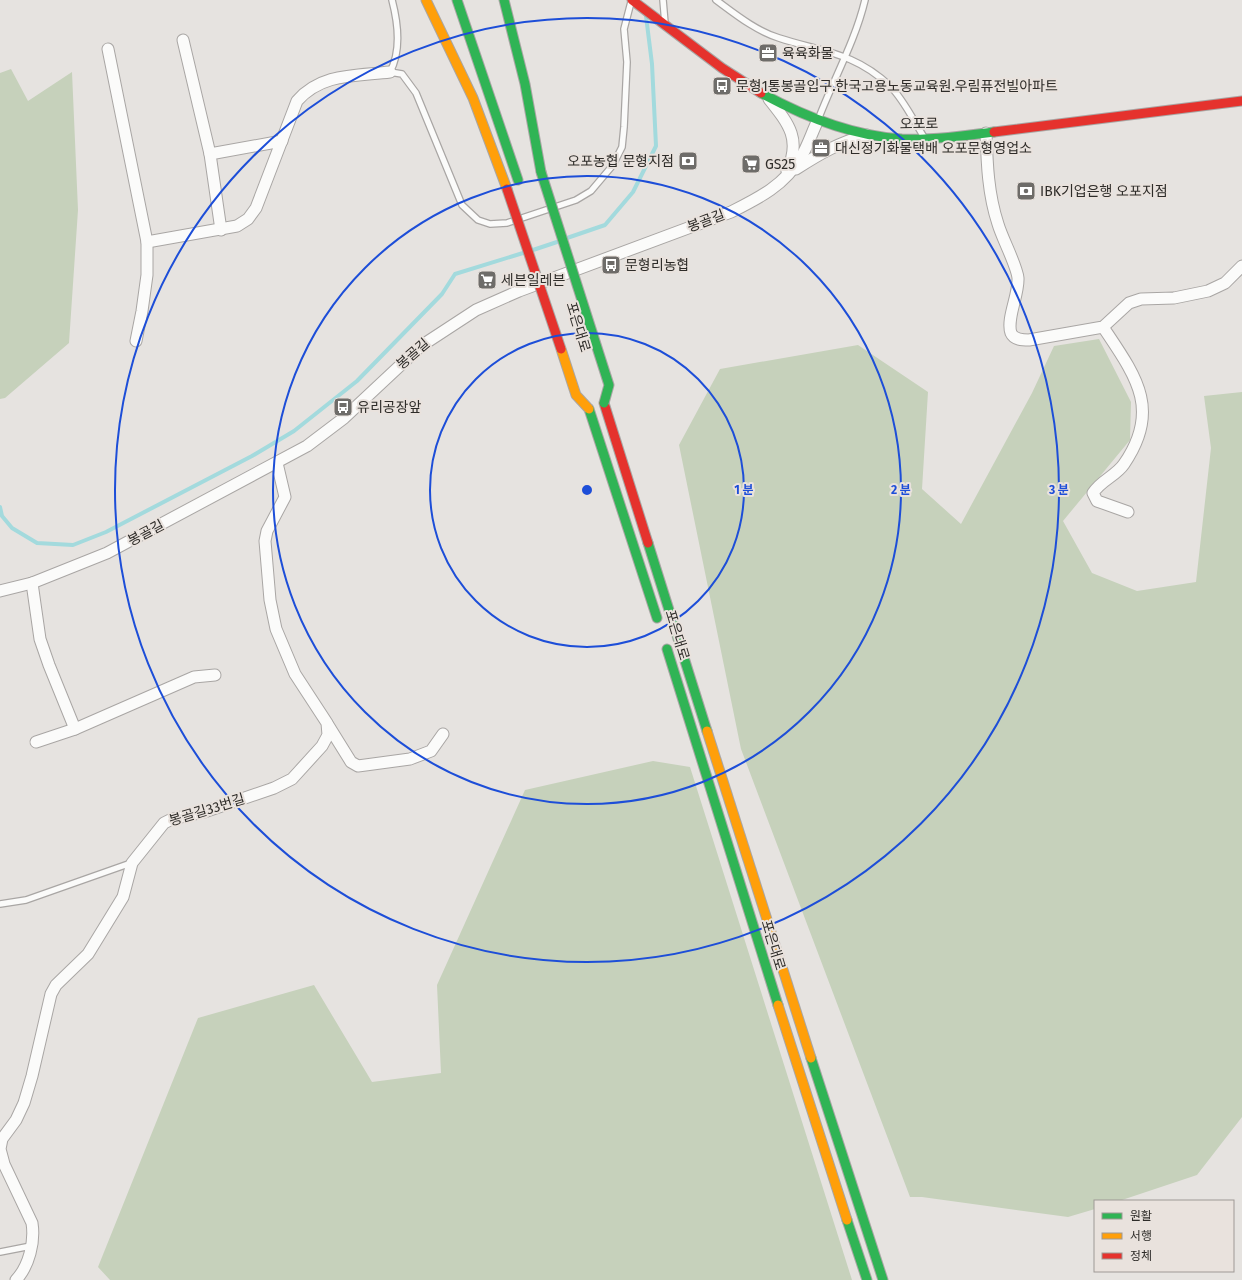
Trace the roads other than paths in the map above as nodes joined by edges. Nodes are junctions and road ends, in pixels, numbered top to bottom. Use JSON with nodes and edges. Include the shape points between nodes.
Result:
{"nodes":[{"id":1,"x":392,"y":0,"type":"edge"},
{"id":2,"x":426,"y":0,"type":"edge"},
{"id":3,"x":458,"y":0,"type":"edge"},
{"id":4,"x":504,"y":0,"type":"edge"},
{"id":5,"x":663,"y":0,"type":"edge"},
{"id":6,"x":716,"y":0,"type":"edge"},
{"id":7,"x":865,"y":0,"type":"edge"},
{"id":8,"x":634,"y":2,"type":"edge"},
{"id":9,"x":665,"y":27,"type":"junction"},
{"id":10,"x":183,"y":40,"type":"dead end"},
{"id":11,"x":108,"y":49,"type":"dead end"},
{"id":12,"x":846,"y":56,"type":"junction"},
{"id":13,"x":390,"y":72,"type":"junction"},
{"id":14,"x":767,"y":96,"type":"junction"},
{"id":15,"x":1242,"y":101,"type":"edge"},
{"id":16,"x":818,"y":120,"type":"junction"},
{"id":17,"x":986,"y":133,"type":"junction"},
{"id":18,"x":869,"y":135,"type":"junction"},
{"id":19,"x":925,"y":139,"type":"junction"},
{"id":20,"x":282,"y":141,"type":"junction"},
{"id":21,"x":210,"y":154,"type":"junction"},
{"id":22,"x":792,"y":171,"type":"junction"},
{"id":23,"x":783,"y":181,"type":"junction"},
{"id":24,"x":520,"y":187,"type":"dead end"},
{"id":25,"x":537,"y":200,"type":"dead end"},
{"id":26,"x":526,"y":206,"type":"dead end"},
{"id":27,"x":531,"y":221,"type":"dead end"},
{"id":28,"x":544,"y":222,"type":"dead end"},
{"id":29,"x":221,"y":230,"type":"junction"},
{"id":30,"x":147,"y":242,"type":"junction"},
{"id":31,"x":1242,"y":266,"type":"edge"},
{"id":32,"x":559,"y":268,"type":"dead end"},
{"id":33,"x":547,"y":274,"type":"dead end"},
{"id":34,"x":564,"y":282,"type":"dead end"},
{"id":35,"x":552,"y":289,"type":"dead end"},
{"id":36,"x":564,"y":326,"type":"dead end"},
{"id":37,"x":1103,"y":328,"type":"junction"},
{"id":38,"x":136,"y":341,"type":"dead end"},
{"id":39,"x":599,"y":388,"type":"dead end"},
{"id":40,"x":604,"y":403,"type":"junction"},
{"id":41,"x":589,"y":409,"type":"junction"},
{"id":42,"x":277,"y":463,"type":"junction"},
{"id":43,"x":1128,"y":512,"type":"dead end"},
{"id":44,"x":32,"y":583,"type":"junction"},
{"id":45,"x":0,"y":591,"type":"edge"},
{"id":46,"x":215,"y":675,"type":"dead end"},
{"id":47,"x":327,"y":723,"type":"junction"},
{"id":48,"x":75,"y":729,"type":"junction"},
{"id":49,"x":442,"y":734,"type":"dead end"},
{"id":50,"x":36,"y":742,"type":"dead end"},
{"id":51,"x":132,"y":863,"type":"junction"},
{"id":52,"x":0,"y":904,"type":"edge"},
{"id":53,"x":31,"y":1246,"type":"junction"},
{"id":54,"x":0,"y":1252,"type":"edge"},
{"id":55,"x":16,"y":1280,"type":"edge"},
{"id":56,"x":867,"y":1280,"type":"edge"},
{"id":57,"x":883,"y":1280,"type":"edge"}],
"edges":[{"from":1,"to":13,"type":"lane","via":[[398,48]]},
{"from":2,"to":41,"type":"main road","bridge":true,"via":[[472,98],[507,189],[576,395]]},
{"from":3,"to":24,"type":"main road"},
{"from":4,"to":40,"type":"main road","bridge":true,"via":[[541,172],[609,385]]},
{"from":5,"to":9,"type":"lane"},
{"from":6,"to":12,"type":"lane","via":[[752,26],[778,38]]},
{"from":7,"to":12,"type":"lane"},
{"from":8,"to":9,"type":"main road","name":"오포로"},
{"from":8,"to":13,"type":"lane","via":[[624,29],[627,62],[624,127],[622,147],[614,165],[591,191],[576,200],[507,223],[490,224],[478,220],[462,205],[416,93],[402,74]]},
{"from":9,"to":14,"type":"main road","name":"오포로","via":[[719,68]]},
{"from":10,"to":21,"type":"street"},
{"from":11,"to":30,"type":"street"},
{"from":12,"to":16,"type":"lane"},
{"from":12,"to":19,"type":"lane","via":[[891,87]]},
{"from":13,"to":20,"type":"street","via":[[334,78],[306,90],[297,101]]},
{"from":14,"to":16,"type":"main road","name":"오포로"},
{"from":14,"to":23,"type":"street","via":[[792,132],[793,154]]},
{"from":15,"to":17,"type":"main road","name":"오포로"},
{"from":16,"to":18,"type":"main road","name":"오포로"},
{"from":16,"to":22,"type":"street","name":"봉골길","via":[[802,156]]},
{"from":17,"to":19,"type":"main road","name":"오포로"},
{"from":17,"to":37,"type":"street","via":[[988,179],[997,223],[1018,277],[1018,291],[1009,327],[1012,335],[1018,339],[1029,340]]},
{"from":18,"to":19,"type":"main road","name":"오포로"},
{"from":18,"to":22,"type":"street","via":[[825,150]]},
{"from":20,"to":21,"type":"street"},
{"from":20,"to":29,"type":"street","via":[[256,208],[248,219],[237,226]]},
{"from":21,"to":29,"type":"street"},
{"from":22,"to":23,"type":"street","name":"봉골길"},
{"from":23,"to":42,"type":"street","name":"봉골길","via":[[731,212],[519,291],[476,310],[421,346],[326,432]]},
{"from":25,"to":28,"type":"main road"},
{"from":26,"to":27,"type":"main road"},
{"from":29,"to":30,"type":"street"},
{"from":30,"to":38,"type":"street","via":[[147,275]]},
{"from":31,"to":37,"type":"street","via":[[1225,283],[1208,291],[1174,298],[1141,299],[1129,303]]},
{"from":32,"to":34,"type":"main road"},
{"from":33,"to":35,"type":"main road","name":"포은대로"},
{"from":36,"to":41,"type":"main road","name":"포은대로"},
{"from":37,"to":43,"type":"street","via":[[1128,365],[1140,390],[1142,427],[1135,447],[1123,466],[1093,493],[1097,501]]},
{"from":39,"to":40,"type":"main road","name":"포은대로"},
{"from":40,"to":57,"type":"main road","name":"포은대로"},
{"from":41,"to":56,"type":"main road","name":"포은대로"},
{"from":42,"to":44,"type":"street","name":"봉골길","via":[[107,553]]},
{"from":42,"to":47,"type":"street","via":[[285,497],[267,531],[265,542],[270,600],[276,629],[295,674]]},
{"from":44,"to":45,"type":"street","name":"봉골길"},
{"from":44,"to":48,"type":"street","via":[[40,640]]},
{"from":46,"to":48,"type":"street","via":[[194,677]]},
{"from":47,"to":49,"type":"street","via":[[351,762],[358,766],[410,759],[431,751]]},
{"from":47,"to":51,"type":"street","name":"봉골길33번길","via":[[328,735],[322,746],[292,779],[274,788],[204,812],[172,818]]},
{"from":48,"to":50,"type":"street"},
{"from":51,"to":52,"type":"lane","via":[[26,900]]},
{"from":51,"to":53,"type":"street","name":"봉골길33번길","via":[[123,897],[88,954],[56,985],[51,994],[24,1103],[16,1120],[2,1139],[0,1149],[4,1164],[32,1223]]},
{"from":53,"to":54,"type":"lane"},
{"from":53,"to":55,"type":"street","name":"봉골길33번길","via":[[25,1268]]}]}
